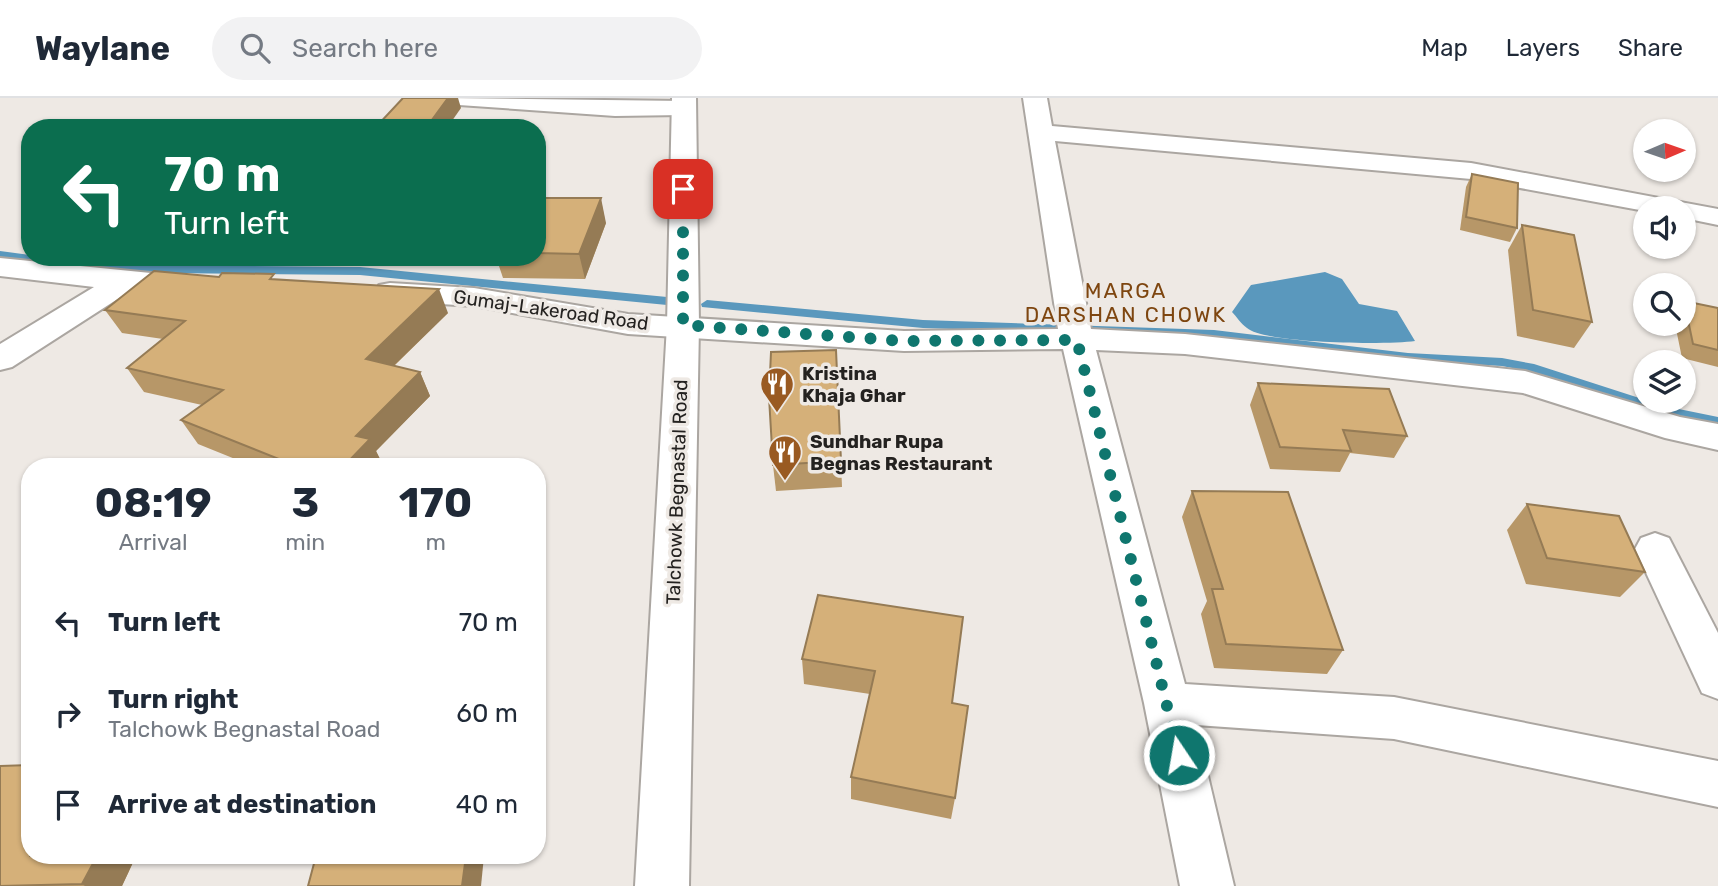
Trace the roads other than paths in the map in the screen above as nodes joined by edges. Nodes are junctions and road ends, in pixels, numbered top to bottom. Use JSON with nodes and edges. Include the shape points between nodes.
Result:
{"nodes":[{"id":1,"x":459,"y":98,"type":"edge"},
{"id":2,"x":1035,"y":98,"type":"edge"},
{"id":3,"x":683,"y":103,"type":"edge"},
{"id":4,"x":1039,"y":132,"type":"junction"},
{"id":5,"x":1633,"y":201,"type":"edge"},
{"id":6,"x":1696,"y":212,"type":"edge"},
{"id":7,"x":1718,"y":217,"type":"edge"},
{"id":8,"x":0,"y":267,"type":"edge"},
{"id":9,"x":124,"y":282,"type":"junction"},
{"id":10,"x":220,"y":285,"type":"edge"},
{"id":11,"x":368,"y":290,"type":"edge"},
{"id":12,"x":683,"y":325,"type":"junction"},
{"id":13,"x":1074,"y":328,"type":"junction"},
{"id":14,"x":0,"y":359,"type":"edge"},
{"id":15,"x":1718,"y":437,"type":"edge"},
{"id":16,"x":1655,"y":549,"type":"dead end"},
{"id":17,"x":1718,"y":679,"type":"edge"},
{"id":18,"x":1167,"y":703,"type":"junction"},
{"id":19,"x":1718,"y":784,"type":"edge"},
{"id":20,"x":663,"y":886,"type":"edge"},
{"id":21,"x":1207,"y":886,"type":"edge"}],
"edges":[{"from":1,"to":3,"type":"street","via":[[615,109]]},
{"from":2,"to":4,"type":"street"},
{"from":3,"to":12,"type":"street","name":"Talchowk Begnastal Road"},
{"from":4,"to":5,"type":"street","via":[[1472,171]]},
{"from":4,"to":13,"type":"street"},
{"from":6,"to":7,"type":"street"},
{"from":8,"to":9,"type":"street"},
{"from":9,"to":10,"type":"street"},
{"from":9,"to":14,"type":"street"},
{"from":11,"to":12,"type":"street","name":"Gumaj-Lakeroad Road","via":[[474,297],[628,324]]},
{"from":12,"to":13,"type":"street","name":"Gumaj-Lakeroad Road","via":[[904,341]]},
{"from":12,"to":20,"type":"street","name":"Talchowk Begnastal Road"},
{"from":13,"to":15,"type":"street","name":"Gumaj-Lakeroad Road","via":[[1525,382]]},
{"from":13,"to":18,"type":"street"},
{"from":16,"to":17,"type":"street"},
{"from":18,"to":19,"type":"street","via":[[1394,718]]},
{"from":18,"to":21,"type":"street"}]}
